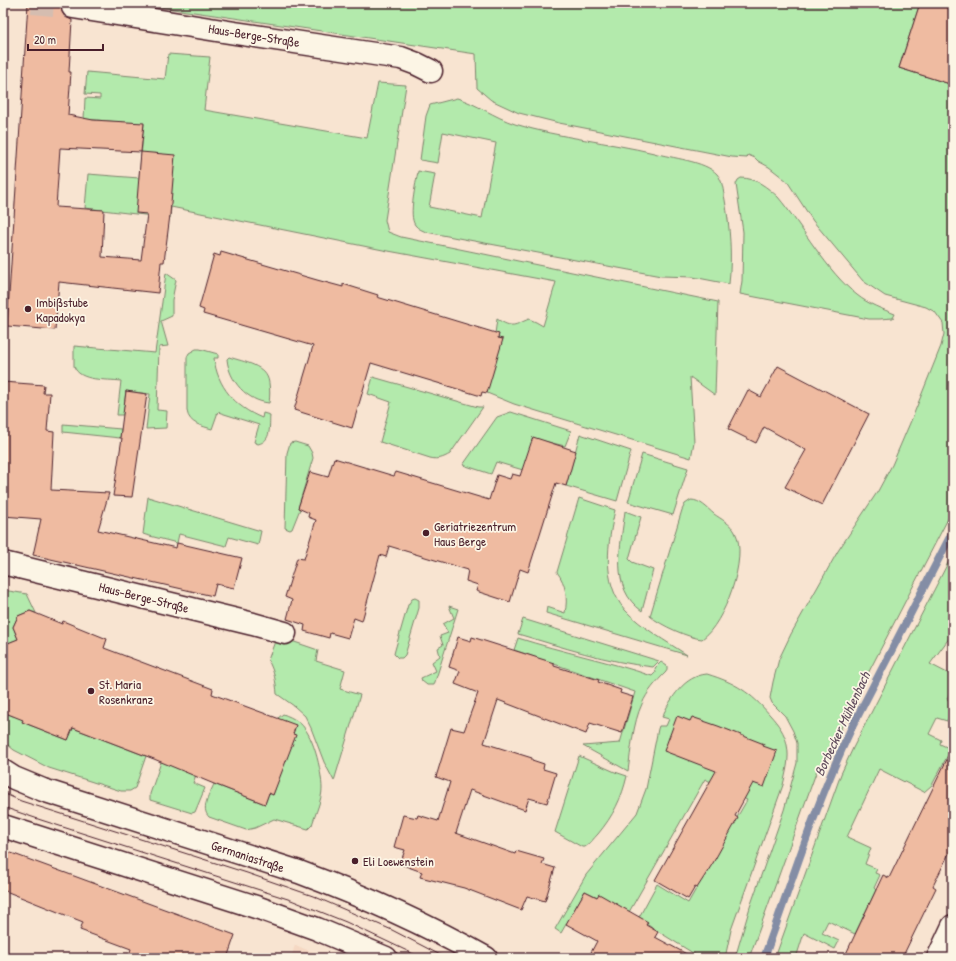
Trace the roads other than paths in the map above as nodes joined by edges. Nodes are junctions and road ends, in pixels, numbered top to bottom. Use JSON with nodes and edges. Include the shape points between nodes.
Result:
{"nodes":[{"id":1,"x":73,"y":6,"type":"dead end"},
{"id":2,"x":431,"y":72,"type":"dead end"},
{"id":3,"x":3,"y":563,"type":"edge"},
{"id":4,"x":285,"y":633,"type":"dead end"},
{"id":5,"x":3,"y":771,"type":"edge"},
{"id":6,"x":3,"y":826,"type":"edge"},
{"id":7,"x":953,"y":926,"type":"edge"},
{"id":8,"x":386,"y":958,"type":"edge"},
{"id":9,"x":486,"y":958,"type":"edge"},
{"id":10,"x":938,"y":958,"type":"edge"}],
"edges":[{"from":1,"to":2,"type":"main road","name":"Haus-Berge-Straße","via":[[401,58]]},
{"from":3,"to":4,"type":"main road","name":"Haus-Berge-Straße"},
{"from":5,"to":9,"type":"main road","name":"Germaniastraße","via":[[43,790],[320,880],[398,912]]},
{"from":6,"to":8,"type":"main road","via":[[259,908]]},
{"from":7,"to":10,"type":"main road"}]}
